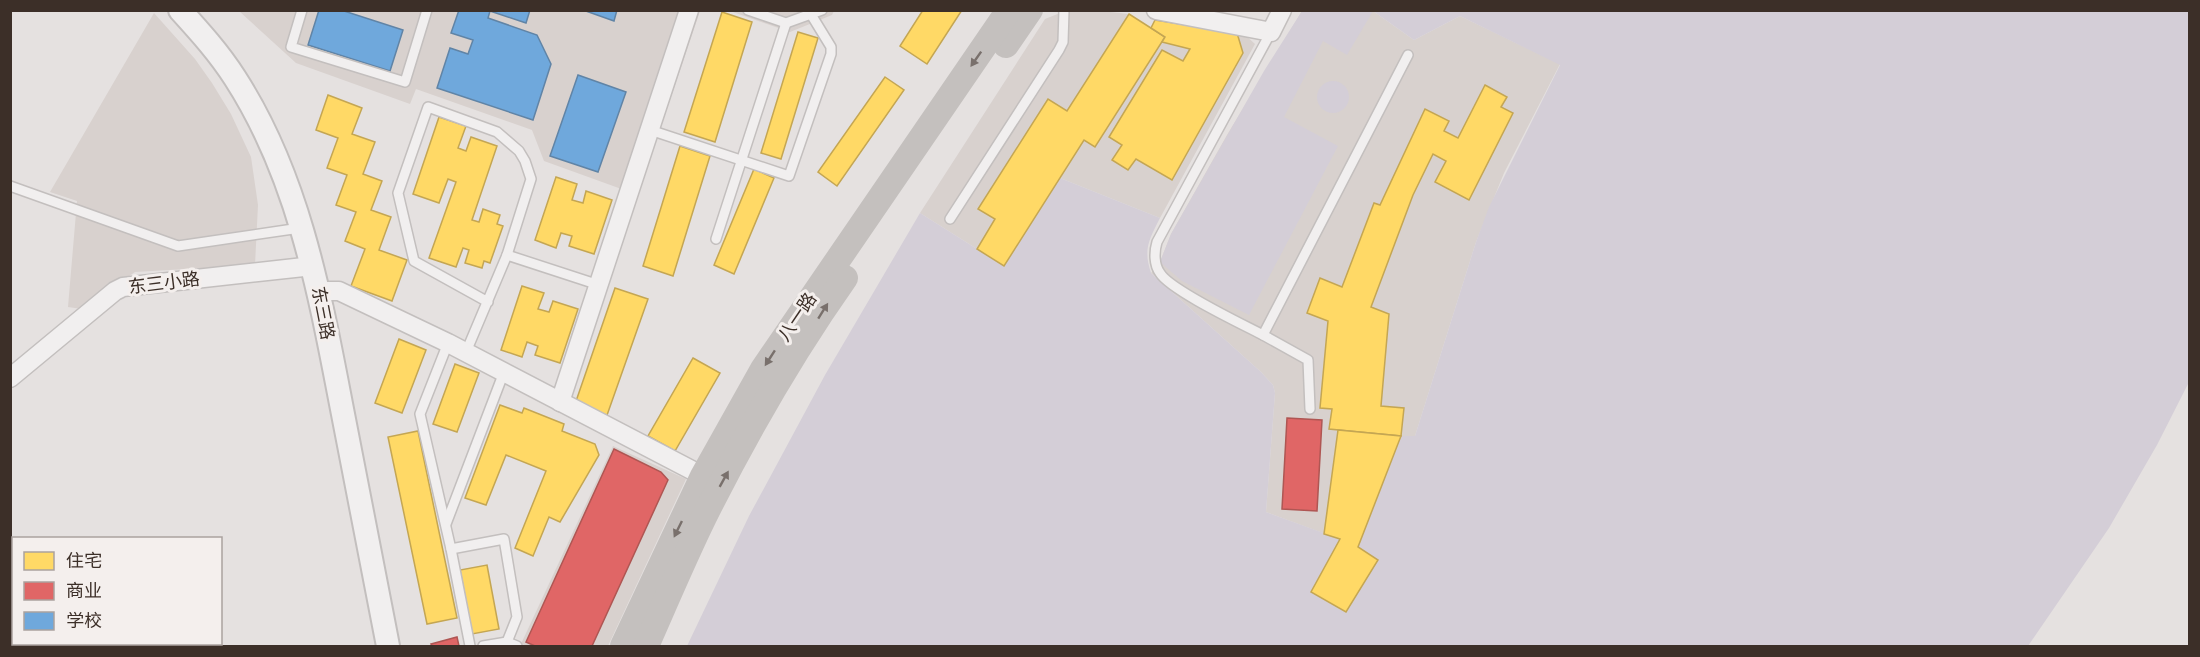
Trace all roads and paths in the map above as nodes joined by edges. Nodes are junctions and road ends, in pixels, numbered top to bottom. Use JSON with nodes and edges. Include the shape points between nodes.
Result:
{"nodes":[{"id":1,"x":180,"y":10,"type":"edge"},
{"id":2,"x":302,"y":10,"type":"edge"},
{"id":3,"x":427,"y":10,"type":"edge"},
{"id":4,"x":689,"y":10,"type":"edge"},
{"id":5,"x":748,"y":10,"type":"edge"},
{"id":6,"x":822,"y":10,"type":"edge"},
{"id":7,"x":1009,"y":10,"type":"edge"},
{"id":8,"x":1030,"y":10,"type":"edge"},
{"id":9,"x":1064,"y":10,"type":"edge"},
{"id":10,"x":1156,"y":10,"type":"edge"},
{"id":11,"x":1282,"y":10,"type":"edge"},
{"id":12,"x":1208,"y":15,"type":"edge"},
{"id":13,"x":812,"y":16,"type":"junction"},
{"id":14,"x":786,"y":23,"type":"junction"},
{"id":15,"x":1270,"y":32,"type":"junction"},
{"id":16,"x":1408,"y":55,"type":"dead end"},
{"id":17,"x":650,"y":130,"type":"junction"},
{"id":18,"x":742,"y":160,"type":"junction"},
{"id":19,"x":10,"y":186,"type":"edge"},
{"id":20,"x":950,"y":219,"type":"dead end"},
{"id":21,"x":301,"y":228,"type":"junction"},
{"id":22,"x":716,"y":239,"type":"dead end"},
{"id":23,"x":507,"y":255,"type":"junction"},
{"id":24,"x":313,"y":266,"type":"junction"},
{"id":25,"x":599,"y":285,"type":"junction"},
{"id":26,"x":319,"y":291,"type":"junction"},
{"id":27,"x":488,"y":302,"type":"junction"},
{"id":28,"x":1263,"y":335,"type":"junction"},
{"id":29,"x":448,"y":343,"type":"junction"},
{"id":30,"x":466,"y":352,"type":"junction"},
{"id":31,"x":504,"y":372,"type":"junction"},
{"id":32,"x":10,"y":378,"type":"edge"},
{"id":33,"x":560,"y":402,"type":"junction"},
{"id":34,"x":1310,"y":409,"type":"dead end"},
{"id":35,"x":704,"y":476,"type":"junction"},
{"id":36,"x":446,"y":524,"type":"junction"},
{"id":37,"x":452,"y":549,"type":"junction"},
{"id":38,"x":507,"y":642,"type":"junction"},
{"id":39,"x":388,"y":646,"type":"edge"},
{"id":40,"x":470,"y":646,"type":"edge"},
{"id":41,"x":483,"y":646,"type":"edge"},
{"id":42,"x":517,"y":646,"type":"edge"},
{"id":43,"x":623,"y":646,"type":"edge"},
{"id":44,"x":646,"y":646,"type":"edge"}],
"edges":[{"from":1,"to":21,"type":"street","name":"东三路","via":[[212,46],[248,100],[280,167]]},
{"from":2,"to":3,"type":"lane","via":[[291,47],[405,82]]},
{"from":4,"to":17,"type":"street"},
{"from":5,"to":14,"type":"lane"},
{"from":6,"to":13,"type":"lane"},
{"from":7,"to":35,"type":"main road","name":"八一路","one_way":true,"via":[[785,335]]},
{"from":44,"to":8,"type":"main road","name":"八一路","one_way":true,"via":[[705,517],[777,384],[838,287]]},
{"from":9,"to":20,"type":"lane","via":[[1059,50]]},
{"from":10,"to":12,"type":"street"},
{"from":11,"to":15,"type":"street"},
{"from":12,"to":15,"type":"street"},
{"from":13,"to":14,"type":"lane"},
{"from":13,"to":18,"type":"lane","via":[[831,47],[831,54],[789,176]]},
{"from":14,"to":18,"type":"lane"},
{"from":15,"to":28,"type":"lane","via":[[1157,242],[1155,254],[1158,271],[1172,285]]},
{"from":16,"to":28,"type":"lane"},
{"from":17,"to":18,"type":"lane"},
{"from":17,"to":25,"type":"street"},
{"from":18,"to":22,"type":"lane"},
{"from":19,"to":21,"type":"lane","via":[[178,246]]},
{"from":21,"to":24,"type":"street","name":"东三路"},
{"from":23,"to":25,"type":"lane"},
{"from":23,"to":27,"type":"lane"},
{"from":23,"to":27,"type":"lane","via":[[530,187],[525,161],[497,132],[428,107],[398,193],[414,261]]},
{"from":24,"to":26,"type":"street","name":"东三路"},
{"from":24,"to":32,"type":"street","name":"东三小路","via":[[123,287]]},
{"from":25,"to":33,"type":"street"},
{"from":26,"to":29,"type":"street","via":[[339,291]]},
{"from":26,"to":39,"type":"street","name":"东三路"},
{"from":27,"to":30,"type":"lane"},
{"from":28,"to":34,"type":"lane","via":[[1308,360]]},
{"from":29,"to":30,"type":"street"},
{"from":29,"to":36,"type":"lane","via":[[420,414]]},
{"from":30,"to":31,"type":"street"},
{"from":31,"to":33,"type":"street"},
{"from":31,"to":36,"type":"lane"},
{"from":33,"to":35,"type":"street"},
{"from":35,"to":43,"type":"main road","name":"八一路","one_way":true},
{"from":36,"to":37,"type":"lane"},
{"from":37,"to":38,"type":"lane","via":[[504,539],[517,617]]},
{"from":37,"to":40,"type":"lane"},
{"from":38,"to":41,"type":"lane"},
{"from":38,"to":42,"type":"lane"}]}
